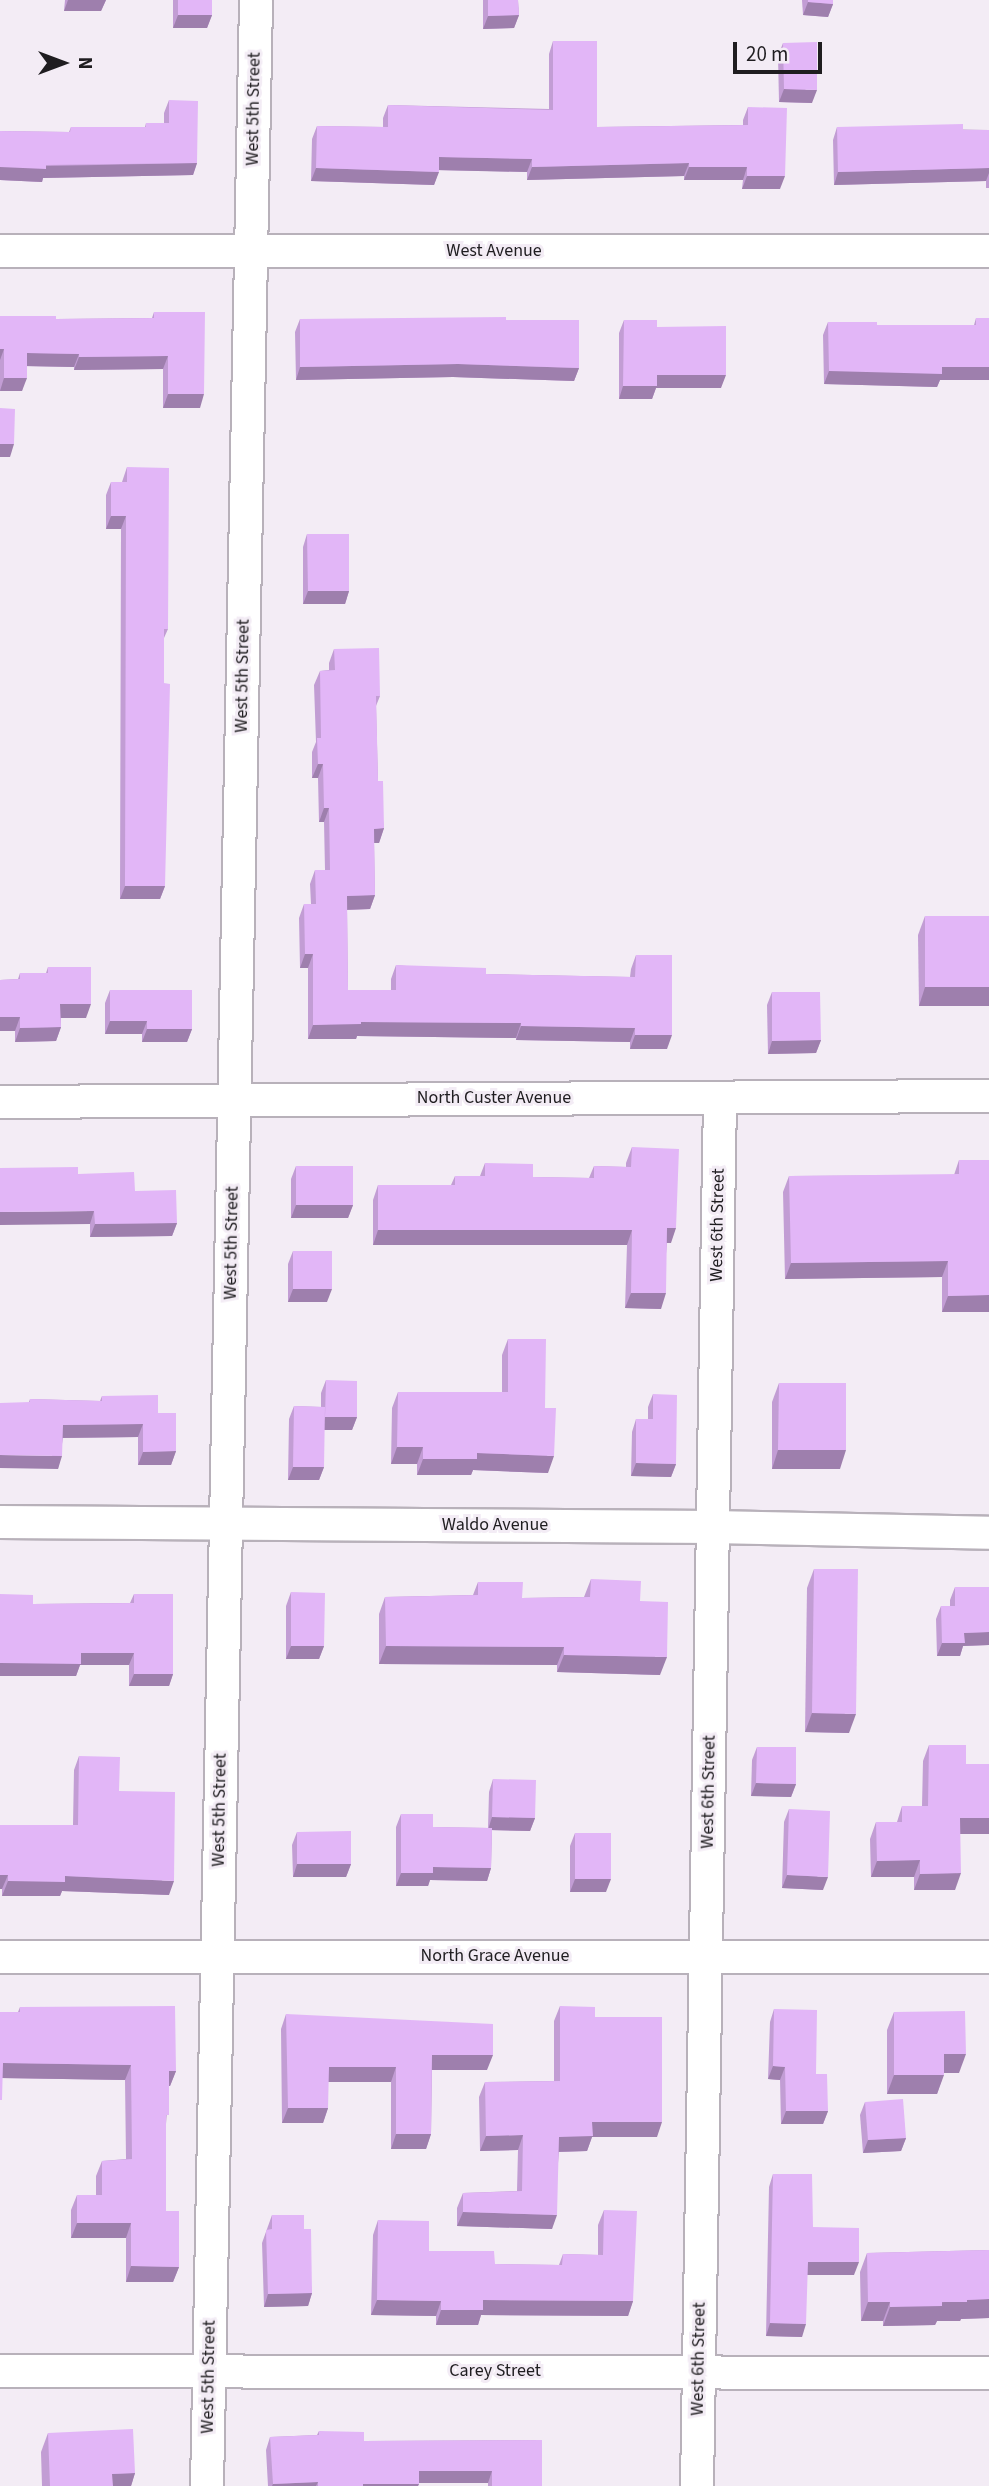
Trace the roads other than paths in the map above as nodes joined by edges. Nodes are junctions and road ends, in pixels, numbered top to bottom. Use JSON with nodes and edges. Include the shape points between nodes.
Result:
{"nodes":[{"id":1,"x":256,"y":0,"type":"edge"},
{"id":2,"x":0,"y":251,"type":"edge"},
{"id":3,"x":251,"y":251,"type":"junction"},
{"id":4,"x":989,"y":251,"type":"edge"},
{"id":5,"x":989,"y":1096,"type":"edge"},
{"id":6,"x":720,"y":1098,"type":"junction"},
{"id":7,"x":234,"y":1099,"type":"junction"},
{"id":8,"x":0,"y":1102,"type":"edge"},
{"id":9,"x":0,"y":1521,"type":"edge"},
{"id":10,"x":226,"y":1523,"type":"junction"},
{"id":11,"x":713,"y":1527,"type":"junction"},
{"id":12,"x":989,"y":1533,"type":"edge"},
{"id":13,"x":706,"y":1955,"type":"junction"},
{"id":14,"x":216,"y":1956,"type":"junction"},
{"id":15,"x":0,"y":1957,"type":"edge"},
{"id":16,"x":989,"y":1957,"type":"edge"},
{"id":17,"x":0,"y":2371,"type":"edge"},
{"id":18,"x":209,"y":2371,"type":"junction"},
{"id":19,"x":699,"y":2371,"type":"junction"},
{"id":20,"x":989,"y":2373,"type":"edge"},
{"id":21,"x":207,"y":2486,"type":"edge"},
{"id":22,"x":697,"y":2486,"type":"edge"}],
"edges":[{"from":1,"to":3,"type":"street","name":"West 5th Street"},
{"from":2,"to":3,"type":"street","name":"West Avenue"},
{"from":3,"to":4,"type":"street","name":"West Avenue"},
{"from":3,"to":7,"type":"street","name":"West 5th Street"},
{"from":5,"to":6,"type":"street","name":"North Custer Avenue"},
{"from":6,"to":7,"type":"street","name":"North Custer Avenue"},
{"from":6,"to":11,"type":"street","name":"West 6th Street"},
{"from":7,"to":8,"type":"street","name":"North Custer Avenue"},
{"from":7,"to":10,"type":"street","name":"West 5th Street"},
{"from":9,"to":10,"type":"street","name":"Waldo Avenue"},
{"from":10,"to":11,"type":"street","name":"Waldo Avenue"},
{"from":10,"to":14,"type":"street","name":"West 5th Street"},
{"from":11,"to":12,"type":"street","name":"Waldo Avenue"},
{"from":11,"to":13,"type":"street","name":"West 6th Street"},
{"from":13,"to":14,"type":"street","name":"North Grace Avenue"},
{"from":13,"to":16,"type":"street","name":"North Grace Avenue"},
{"from":13,"to":19,"type":"street","name":"West 6th Street"},
{"from":14,"to":15,"type":"street","name":"North Grace Avenue"},
{"from":14,"to":18,"type":"street","name":"West 5th Street"},
{"from":17,"to":18,"type":"street","name":"Carey Street"},
{"from":18,"to":19,"type":"street","name":"Carey Street"},
{"from":18,"to":21,"type":"street","name":"West 5th Street"},
{"from":19,"to":20,"type":"street","name":"Carey Street"},
{"from":19,"to":22,"type":"street","name":"West 6th Street"}]}
